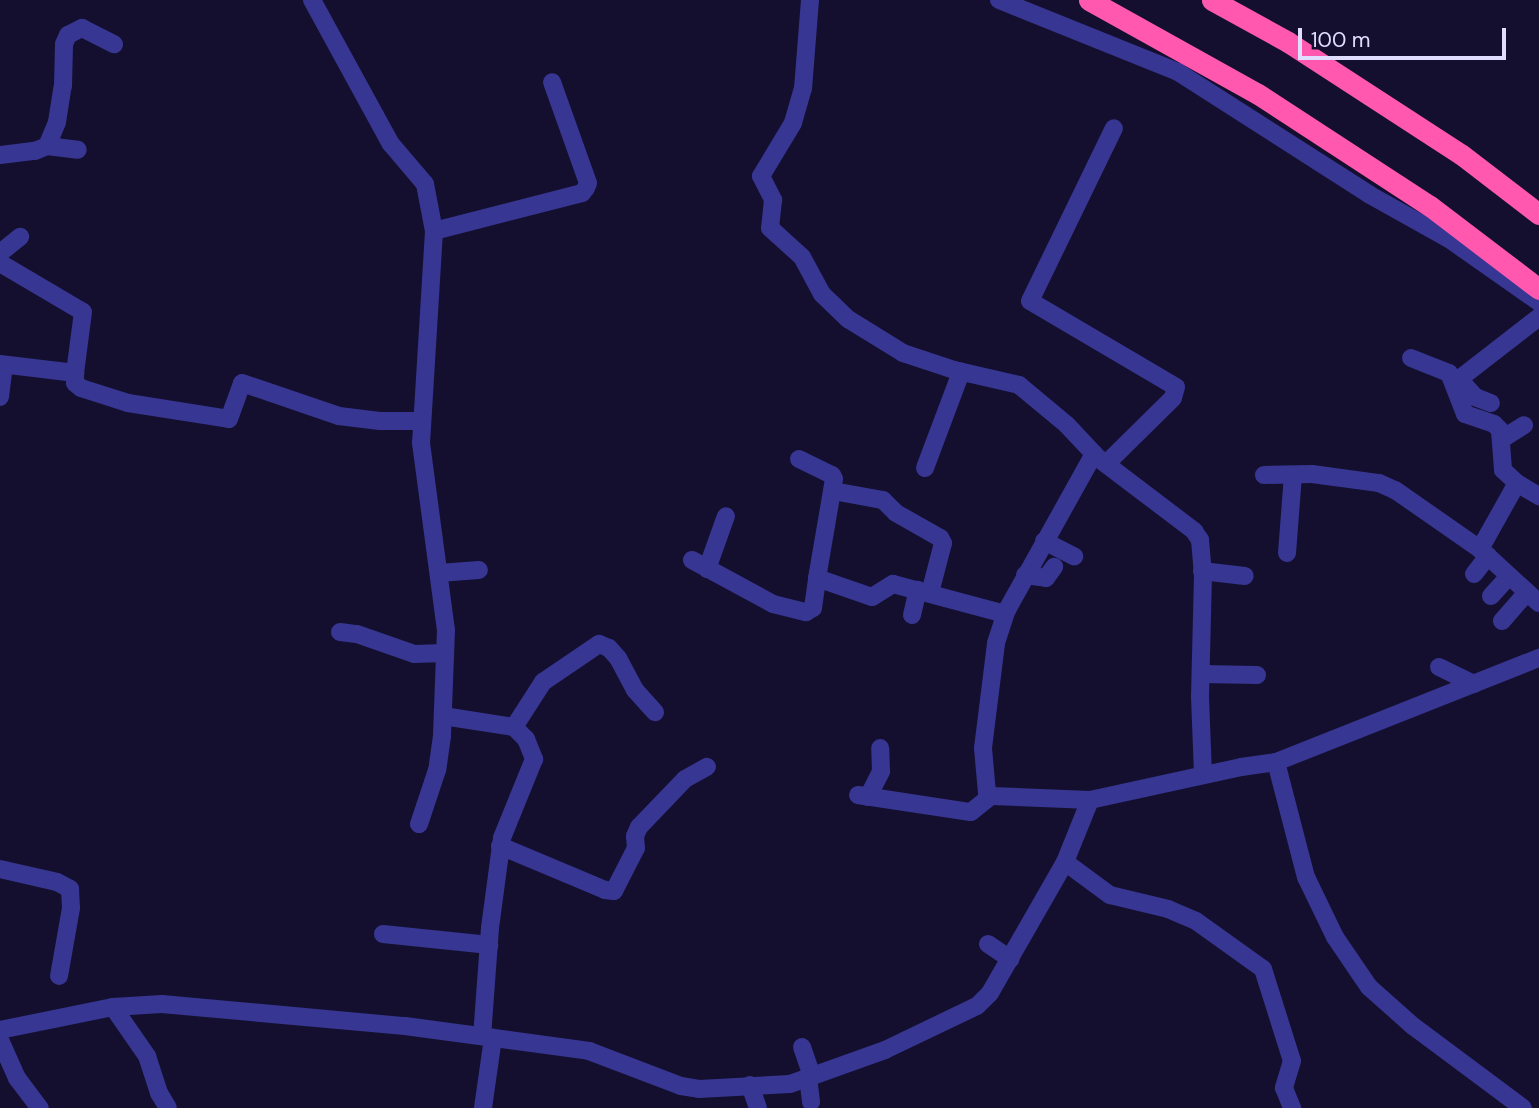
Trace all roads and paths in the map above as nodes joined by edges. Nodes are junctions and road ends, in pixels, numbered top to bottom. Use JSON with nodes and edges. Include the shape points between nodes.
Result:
{"nodes":[{"id":1,"x":312,"y":0,"type":"edge"},
{"id":2,"x":810,"y":0,"type":"edge"},
{"id":3,"x":999,"y":0,"type":"edge"},
{"id":4,"x":1089,"y":0,"type":"edge"},
{"id":5,"x":1212,"y":0,"type":"edge"},
{"id":6,"x":114,"y":44,"type":"dead end"},
{"id":7,"x":552,"y":82,"type":"dead end"},
{"id":8,"x":1114,"y":128,"type":"dead end"},
{"id":9,"x":47,"y":146,"type":"junction"},
{"id":10,"x":78,"y":150,"type":"dead end"},
{"id":11,"x":0,"y":155,"type":"edge"},
{"id":12,"x":1539,"y":214,"type":"edge"},
{"id":13,"x":434,"y":231,"type":"junction"},
{"id":14,"x":20,"y":237,"type":"dead end"},
{"id":15,"x":0,"y":253,"type":"edge"},
{"id":16,"x":0,"y":262,"type":"edge"},
{"id":17,"x":1539,"y":289,"type":"edge"},
{"id":18,"x":1539,"y":302,"type":"edge"},
{"id":19,"x":1539,"y":317,"type":"edge"},
{"id":20,"x":1412,"y":358,"type":"dead end"},
{"id":21,"x":2,"y":364,"type":"edge"},
{"id":22,"x":961,"y":372,"type":"junction"},
{"id":23,"x":75,"y":373,"type":"junction"},
{"id":24,"x":1456,"y":381,"type":"junction"},
{"id":25,"x":0,"y":397,"type":"edge"},
{"id":26,"x":1491,"y":403,"type":"dead end"},
{"id":27,"x":421,"y":421,"type":"junction"},
{"id":28,"x":1524,"y":425,"type":"dead end"},
{"id":29,"x":1502,"y":439,"type":"junction"},
{"id":30,"x":799,"y":459,"type":"dead end"},
{"id":31,"x":1100,"y":459,"type":"junction"},
{"id":32,"x":925,"y":468,"type":"dead end"},
{"id":33,"x":1264,"y":475,"type":"dead end"},
{"id":34,"x":1293,"y":475,"type":"junction"},
{"id":35,"x":1517,"y":483,"type":"junction"},
{"id":36,"x":833,"y":491,"type":"junction"},
{"id":37,"x":1539,"y":496,"type":"edge"},
{"id":38,"x":726,"y":516,"type":"dead end"},
{"id":39,"x":1044,"y":541,"type":"junction"},
{"id":40,"x":1484,"y":552,"type":"junction"},
{"id":41,"x":1287,"y":553,"type":"dead end"},
{"id":42,"x":1074,"y":556,"type":"dead end"},
{"id":43,"x":692,"y":559,"type":"dead end"},
{"id":44,"x":1054,"y":567,"type":"dead end"},
{"id":45,"x":707,"y":569,"type":"junction"},
{"id":46,"x":479,"y":570,"type":"dead end"},
{"id":47,"x":1202,"y":571,"type":"junction"},
{"id":48,"x":439,"y":573,"type":"junction"},
{"id":49,"x":1474,"y":574,"type":"dead end"},
{"id":50,"x":1025,"y":575,"type":"junction"},
{"id":51,"x":1245,"y":576,"type":"dead end"},
{"id":52,"x":1509,"y":576,"type":"junction"},
{"id":53,"x":817,"y":578,"type":"junction"},
{"id":54,"x":924,"y":592,"type":"junction"},
{"id":55,"x":1491,"y":596,"type":"dead end"},
{"id":56,"x":1533,"y":598,"type":"edge"},
{"id":57,"x":1006,"y":614,"type":"junction"},
{"id":58,"x":912,"y":615,"type":"dead end"},
{"id":59,"x":1502,"y":621,"type":"dead end"},
{"id":60,"x":340,"y":632,"type":"dead end"},
{"id":61,"x":445,"y":653,"type":"junction"},
{"id":62,"x":1539,"y":658,"type":"edge"},
{"id":63,"x":1439,"y":667,"type":"dead end"},
{"id":64,"x":1201,"y":674,"type":"junction"},
{"id":65,"x":1256,"y":675,"type":"dead end"},
{"id":66,"x":1474,"y":684,"type":"junction"},
{"id":67,"x":654,"y":712,"type":"dead end"},
{"id":68,"x":443,"y":716,"type":"junction"},
{"id":69,"x":514,"y":727,"type":"junction"},
{"id":70,"x":880,"y":748,"type":"dead end"},
{"id":71,"x":1276,"y":762,"type":"junction"},
{"id":72,"x":708,"y":767,"type":"dead end"},
{"id":73,"x":1203,"y":774,"type":"junction"},
{"id":74,"x":991,"y":796,"type":"junction"},
{"id":75,"x":1090,"y":800,"type":"junction"},
{"id":76,"x":419,"y":824,"type":"dead end"},
{"id":77,"x":500,"y":846,"type":"junction"},
{"id":78,"x":1065,"y":862,"type":"junction"},
{"id":79,"x":0,"y":869,"type":"edge"},
{"id":80,"x":383,"y":934,"type":"dead end"},
{"id":81,"x":489,"y":944,"type":"junction"},
{"id":82,"x":988,"y":944,"type":"dead end"},
{"id":83,"x":1010,"y":959,"type":"junction"},
{"id":84,"x":59,"y":976,"type":"dead end"},
{"id":85,"x":113,"y":1007,"type":"junction"},
{"id":86,"x":0,"y":1030,"type":"edge"},
{"id":87,"x":488,"y":1037,"type":"junction"},
{"id":88,"x":0,"y":1040,"type":"edge"},
{"id":89,"x":802,"y":1047,"type":"dead end"},
{"id":90,"x":810,"y":1076,"type":"junction"},
{"id":91,"x":750,"y":1085,"type":"junction"},
{"id":92,"x":811,"y":1102,"type":"dead end"},
{"id":93,"x":40,"y":1108,"type":"edge"},
{"id":94,"x":168,"y":1108,"type":"edge"},
{"id":95,"x":483,"y":1108,"type":"edge"},
{"id":96,"x":758,"y":1108,"type":"edge"},
{"id":97,"x":1292,"y":1108,"type":"edge"},
{"id":98,"x":1523,"y":1108,"type":"edge"}],
"edges":[{"from":1,"to":13,"type":"street","via":[[391,144],[425,184]]},
{"from":2,"to":22,"type":"street","via":[[803,88],[789,133],[761,176],[773,200],[770,228],[802,257],[822,294],[848,319],[903,353]]},
{"from":3,"to":18,"type":"street","via":[[1178,72],[1449,240]]},
{"from":4,"to":17,"type":"highway","via":[[1258,94],[1430,206]]},
{"from":5,"to":12,"type":"highway","via":[[1288,42],[1462,155]]},
{"from":6,"to":9,"type":"street","via":[[82,28],[68,35],[57,122]]},
{"from":7,"to":13,"type":"street","via":[[586,188],[582,193]]},
{"from":8,"to":31,"type":"street","via":[[1030,300],[1176,387],[1173,398]]},
{"from":9,"to":10,"type":"street"},
{"from":9,"to":11,"type":"street"},
{"from":13,"to":27,"type":"street"},
{"from":14,"to":15,"type":"street"},
{"from":16,"to":23,"type":"street","via":[[83,312]]},
{"from":19,"to":24,"type":"street"},
{"from":20,"to":24,"type":"street","via":[[1449,373]]},
{"from":21,"to":23,"type":"street"},
{"from":21,"to":25,"type":"street"},
{"from":22,"to":31,"type":"street","via":[[1019,385],[1068,425]]},
{"from":22,"to":32,"type":"street"},
{"from":23,"to":27,"type":"street","via":[[75,383],[81,388],[116,400],[225,419],[232,415],[242,383],[339,416]]},
{"from":24,"to":26,"type":"street"},
{"from":24,"to":29,"type":"street","via":[[1465,414],[1498,427]]},
{"from":27,"to":48,"type":"street","via":[[422,462]]},
{"from":28,"to":29,"type":"street"},
{"from":29,"to":35,"type":"street","via":[[1503,470]]},
{"from":30,"to":36,"type":"street","via":[[832,475]]},
{"from":31,"to":39,"type":"street"},
{"from":31,"to":47,"type":"street","via":[[1194,531],[1200,540]]},
{"from":33,"to":34,"type":"street"},
{"from":34,"to":40,"type":"street","via":[[1379,483]]},
{"from":34,"to":41,"type":"street"},
{"from":35,"to":37,"type":"street"},
{"from":35,"to":40,"type":"street"},
{"from":36,"to":53,"type":"street"},
{"from":36,"to":54,"type":"street","via":[[883,500],[896,513],[940,538],[943,543]]},
{"from":38,"to":45,"type":"street"},
{"from":39,"to":42,"type":"street"},
{"from":39,"to":50,"type":"street"},
{"from":40,"to":49,"type":"street"},
{"from":40,"to":52,"type":"street"},
{"from":43,"to":45,"type":"street"},
{"from":44,"to":50,"type":"street","via":[[1046,578]]},
{"from":45,"to":53,"type":"street","via":[[773,604],[806,612],[813,608]]},
{"from":46,"to":48,"type":"street"},
{"from":47,"to":51,"type":"street"},
{"from":47,"to":64,"type":"street"},
{"from":48,"to":61,"type":"street"},
{"from":50,"to":57,"type":"street"},
{"from":52,"to":55,"type":"street"},
{"from":52,"to":56,"type":"street"},
{"from":53,"to":54,"type":"street","via":[[872,597],[892,584]]},
{"from":54,"to":57,"type":"street"},
{"from":54,"to":58,"type":"street"},
{"from":56,"to":59,"type":"street"},
{"from":57,"to":74,"type":"street","via":[[996,643],[983,748]]},
{"from":60,"to":61,"type":"street","via":[[414,654]]},
{"from":61,"to":68,"type":"street"},
{"from":62,"to":66,"type":"street"},
{"from":63,"to":66,"type":"street"},
{"from":64,"to":65,"type":"street"},
{"from":64,"to":73,"type":"street"},
{"from":66,"to":71,"type":"street"},
{"from":67,"to":69,"type":"street","via":[[635,690],[618,658],[598,644],[543,682]]},
{"from":68,"to":69,"type":"street"},
{"from":68,"to":76,"type":"street","via":[[437,770]]},
{"from":69,"to":77,"type":"street","via":[[526,739],[534,759]]},
{"from":70,"to":74,"type":"street","via":[[883,765],[863,796],[971,812]]},
{"from":71,"to":73,"type":"street"},
{"from":71,"to":98,"type":"street","via":[[1306,877],[1335,937],[1369,987],[1413,1027]]},
{"from":72,"to":77,"type":"street","via":[[685,779],[639,827],[636,848],[614,891]]},
{"from":73,"to":75,"type":"street"},
{"from":74,"to":75,"type":"street"},
{"from":75,"to":78,"type":"street"},
{"from":77,"to":81,"type":"street"},
{"from":78,"to":83,"type":"street"},
{"from":78,"to":97,"type":"street","via":[[1110,895],[1196,921],[1263,970],[1292,1061],[1284,1093]]},
{"from":79,"to":84,"type":"street","via":[[70,889]]},
{"from":80,"to":81,"type":"street"},
{"from":81,"to":87,"type":"street"},
{"from":82,"to":83,"type":"street"},
{"from":83,"to":90,"type":"street","via":[[977,1006],[885,1049]]},
{"from":85,"to":86,"type":"street"},
{"from":85,"to":87,"type":"street","via":[[162,1003]]},
{"from":85,"to":94,"type":"street","via":[[147,1056]]},
{"from":87,"to":91,"type":"street","via":[[589,1051],[681,1086]]},
{"from":87,"to":95,"type":"street"},
{"from":88,"to":93,"type":"street","via":[[17,1078]]},
{"from":89,"to":90,"type":"street"},
{"from":90,"to":91,"type":"street","via":[[790,1084]]},
{"from":90,"to":92,"type":"street"},
{"from":91,"to":96,"type":"street"}]}
